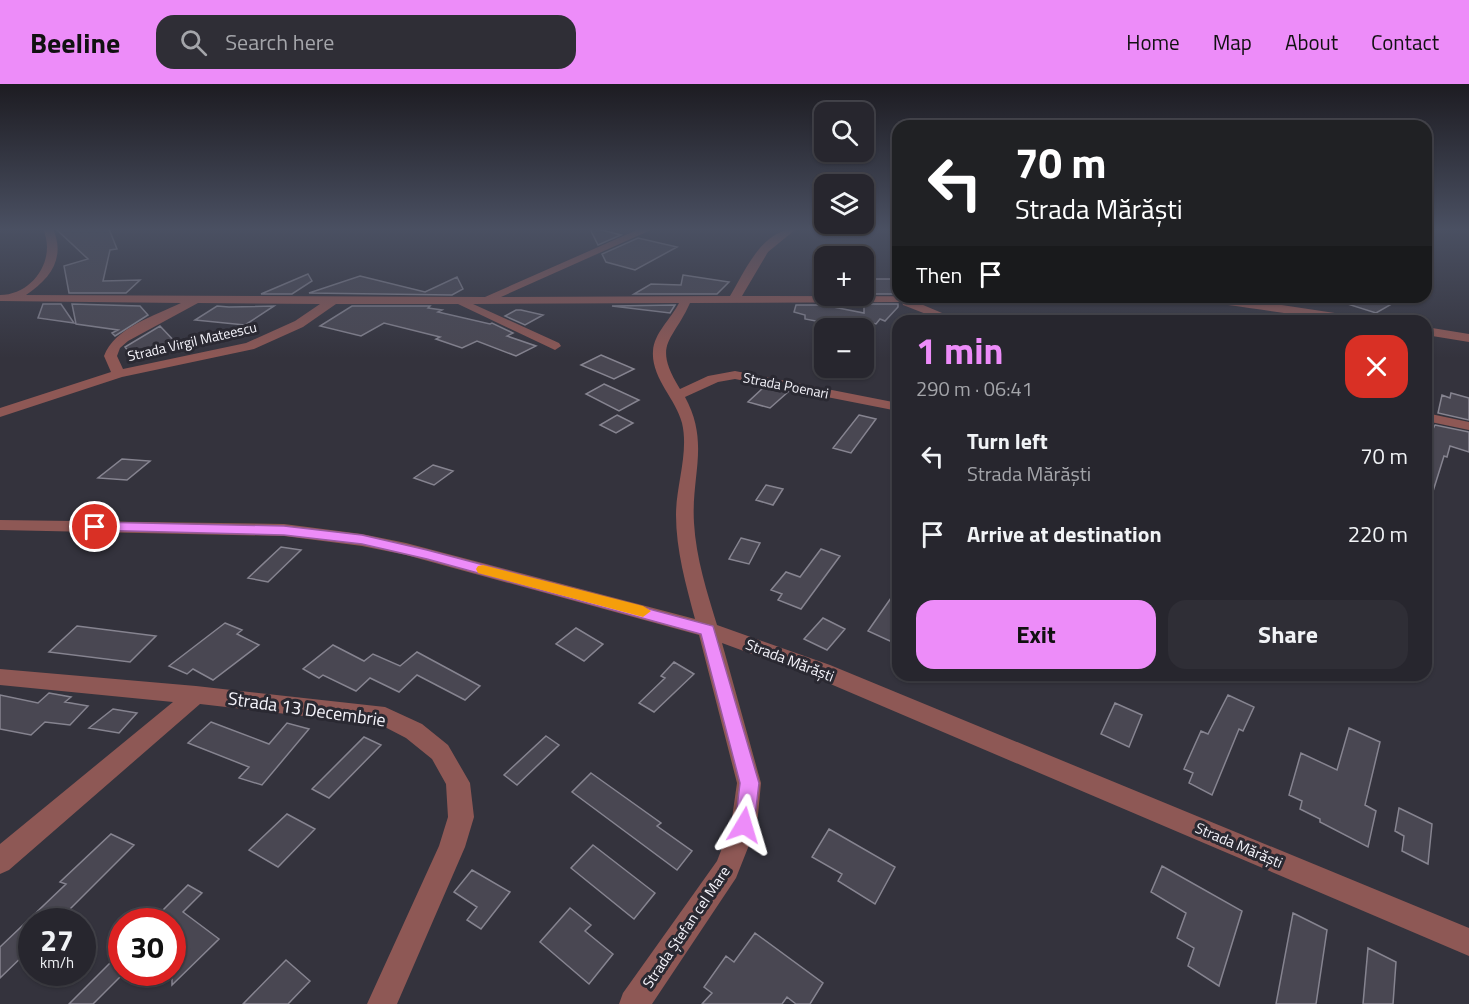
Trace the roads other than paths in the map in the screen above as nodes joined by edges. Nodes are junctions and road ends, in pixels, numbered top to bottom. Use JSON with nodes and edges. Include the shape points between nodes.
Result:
{"nodes":[{"id":1,"x":46,"y":272,"type":"edge"},
{"id":2,"x":549,"y":272,"type":"edge"},
{"id":3,"x":751,"y":272,"type":"edge"},
{"id":4,"x":6,"y":298,"type":"edge"},
{"id":5,"x":735,"y":298,"type":"junction"},
{"id":6,"x":199,"y":299,"type":"junction"},
{"id":7,"x":686,"y":299,"type":"junction"},
{"id":8,"x":892,"y":299,"type":"edge"},
{"id":9,"x":456,"y":300,"type":"junction"},
{"id":10,"x":484,"y":300,"type":"junction"},
{"id":11,"x":333,"y":301,"type":"junction"},
{"id":12,"x":907,"y":303,"type":"edge"},
{"id":13,"x":1240,"y":303,"type":"edge"},
{"id":14,"x":939,"y":315,"type":"edge"},
{"id":15,"x":1323,"y":315,"type":"edge"},
{"id":16,"x":1432,"y":332,"type":"edge"},
{"id":17,"x":1469,"y":338,"type":"edge"},
{"id":18,"x":555,"y":346,"type":"dead end"},
{"id":19,"x":119,"y":374,"type":"junction"},
{"id":20,"x":678,"y":395,"type":"junction"},
{"id":21,"x":892,"y":406,"type":"edge"},
{"id":22,"x":0,"y":413,"type":"edge"},
{"id":23,"x":1432,"y":418,"type":"edge"},
{"id":24,"x":1469,"y":426,"type":"edge"},
{"id":25,"x":0,"y":525,"type":"edge"},
{"id":26,"x":708,"y":630,"type":"junction"},
{"id":27,"x":0,"y":677,"type":"edge"},
{"id":28,"x":196,"y":695,"type":"junction"},
{"id":29,"x":0,"y":861,"type":"edge"},
{"id":30,"x":1469,"y":942,"type":"edge"},
{"id":31,"x":382,"y":1004,"type":"edge"},
{"id":32,"x":634,"y":1004,"type":"edge"}],
"edges":[{"from":1,"to":4,"type":"street","via":[[33,287]]},
{"from":2,"to":10,"type":"street"},
{"from":3,"to":5,"type":"street"},
{"from":4,"to":6,"type":"street"},
{"from":5,"to":7,"type":"street"},
{"from":5,"to":8,"type":"street"},
{"from":6,"to":11,"type":"street"},
{"from":6,"to":19,"type":"street","via":[[115,345],[110,353],[111,362]]},
{"from":7,"to":10,"type":"street"},
{"from":7,"to":20,"type":"street","name":"Strada Ștefan cel Mare","via":[[659,349],[661,366]]},
{"from":9,"to":10,"type":"street"},
{"from":9,"to":11,"type":"street"},
{"from":9,"to":18,"type":"street"},
{"from":11,"to":19,"type":"street","name":"Strada Virgil Mateescu","via":[[299,324],[250,346]]},
{"from":12,"to":14,"type":"street"},
{"from":13,"to":15,"type":"street"},
{"from":16,"to":17,"type":"street"},
{"from":19,"to":22,"type":"street","name":"Strada Virgil Mateescu"},
{"from":20,"to":21,"type":"street","name":"Strada Poenari","via":[[716,376],[735,375]]},
{"from":20,"to":26,"type":"street","name":"Strada Ștefan cel Mare","via":[[691,429],[686,539]]},
{"from":23,"to":24,"type":"street"},
{"from":25,"to":26,"type":"street","name":"Strada Mărăști","via":[[284,530],[362,540]]},
{"from":26,"to":30,"type":"street","name":"Strada Mărăști","via":[[822,671]]},
{"from":26,"to":32,"type":"street","name":"Strada Ștefan cel Mare","via":[[749,783],[744,825],[727,869]]},
{"from":27,"to":28,"type":"street","name":"Strada 13 Decembrie"},
{"from":28,"to":29,"type":"street"},
{"from":28,"to":31,"type":"street","name":"Strada 13 Decembrie","via":[[385,716],[414,731],[440,752],[458,783],[461,817],[452,847]]}]}
